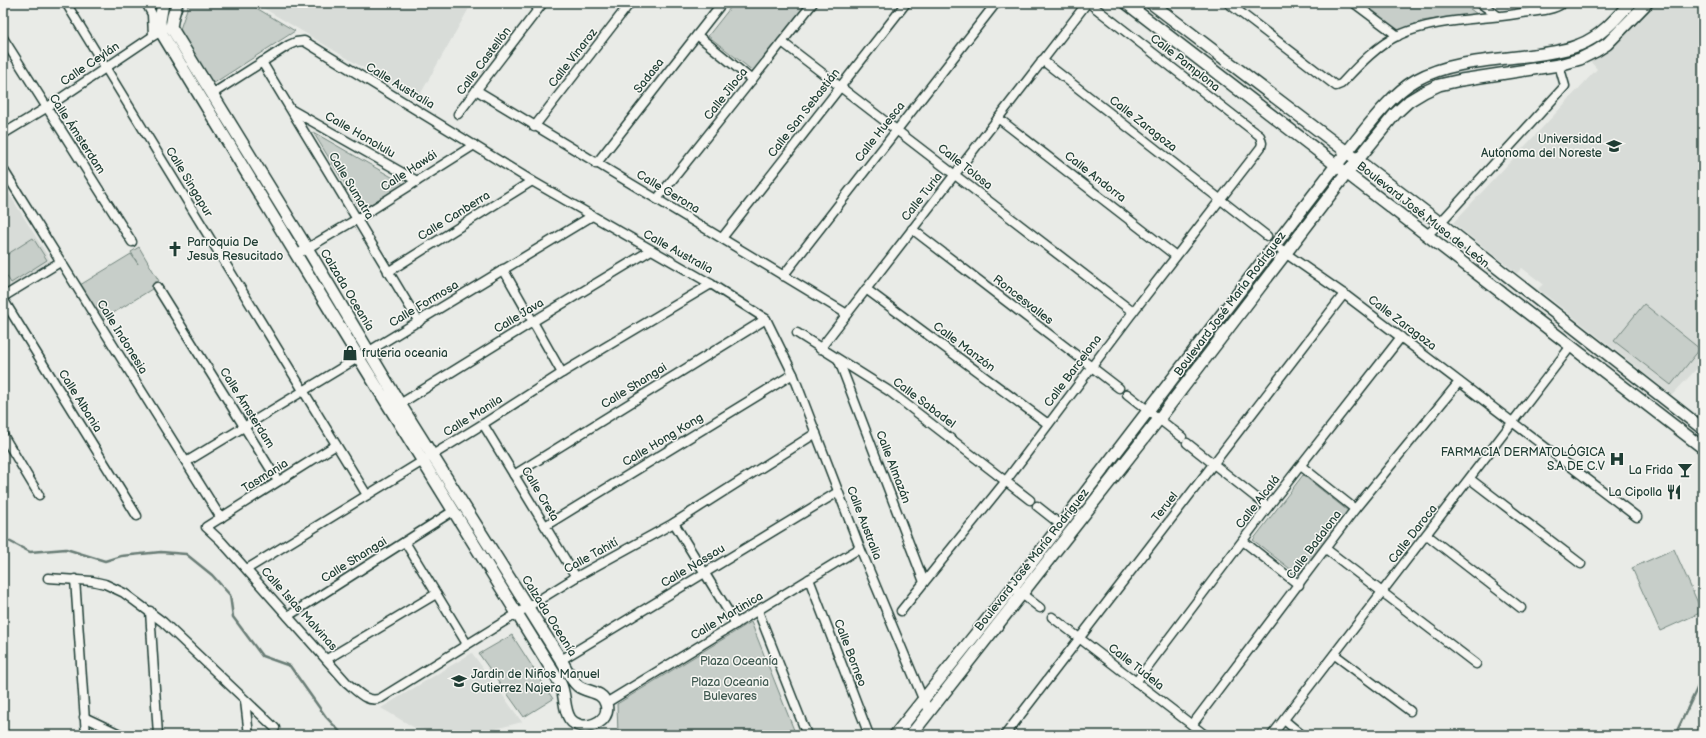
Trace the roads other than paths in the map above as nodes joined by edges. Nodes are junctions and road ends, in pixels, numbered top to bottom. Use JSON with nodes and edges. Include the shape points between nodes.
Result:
{"nodes":[{"id":1,"x":66,"y":3,"type":"edge"},
{"id":2,"x":146,"y":3,"type":"edge"},
{"id":3,"x":163,"y":3,"type":"edge"},
{"id":4,"x":178,"y":3,"type":"edge"},
{"id":5,"x":543,"y":3,"type":"edge"},
{"id":6,"x":630,"y":3,"type":"edge"},
{"id":7,"x":722,"y":3,"type":"edge"},
{"id":8,"x":813,"y":3,"type":"edge"},
{"id":9,"x":906,"y":3,"type":"edge"},
{"id":10,"x":996,"y":3,"type":"edge"},
{"id":11,"x":1088,"y":3,"type":"edge"},
{"id":12,"x":1126,"y":3,"type":"edge"},
{"id":13,"x":1151,"y":3,"type":"edge"},
{"id":14,"x":1355,"y":3,"type":"edge"},
{"id":15,"x":1480,"y":3,"type":"edge"},
{"id":16,"x":1563,"y":3,"type":"edge"},
{"id":17,"x":1630,"y":3,"type":"edge"},
{"id":18,"x":1647,"y":3,"type":"edge"},
{"id":19,"x":1232,"y":4,"type":"edge"},
{"id":20,"x":1498,"y":16,"type":"junction"},
{"id":21,"x":161,"y":32,"type":"junction"},
{"id":22,"x":697,"y":35,"type":"junction"},
{"id":23,"x":1398,"y":36,"type":"junction"},
{"id":24,"x":3,"y":38,"type":"edge"},
{"id":25,"x":782,"y":42,"type":"junction"},
{"id":26,"x":1203,"y":43,"type":"junction"},
{"id":27,"x":1194,"y":55,"type":"junction"},
{"id":28,"x":1042,"y":60,"type":"junction"},
{"id":29,"x":262,"y":62,"type":"junction"},
{"id":30,"x":1559,"y":65,"type":"junction"},
{"id":31,"x":106,"y":68,"type":"junction"},
{"id":32,"x":752,"y":80,"type":"junction"},
{"id":33,"x":840,"y":87,"type":"junction"},
{"id":34,"x":476,"y":90,"type":"junction"},
{"id":35,"x":212,"y":94,"type":"junction"},
{"id":36,"x":46,"y":108,"type":"junction"},
{"id":37,"x":292,"y":109,"type":"junction"},
{"id":38,"x":458,"y":114,"type":"dead end"},
{"id":39,"x":998,"y":118,"type":"junction"},
{"id":40,"x":534,"y":127,"type":"junction"},
{"id":41,"x":897,"y":130,"type":"junction"},
{"id":42,"x":3,"y":134,"type":"edge"},
{"id":43,"x":1262,"y":143,"type":"joint"},
{"id":44,"x":474,"y":145,"type":"junction"},
{"id":45,"x":1346,"y":153,"type":"junction"},
{"id":46,"x":1357,"y":161,"type":"junction"},
{"id":47,"x":596,"y":164,"type":"junction"},
{"id":48,"x":1337,"y":164,"type":"junction"},
{"id":49,"x":3,"y":169,"type":"edge"},
{"id":50,"x":1347,"y":173,"type":"junction"},
{"id":51,"x":954,"y":174,"type":"junction"},
{"id":52,"x":532,"y":180,"type":"junction"},
{"id":53,"x":417,"y":181,"type":"junction"},
{"id":54,"x":1221,"y":199,"type":"junction"},
{"id":55,"x":657,"y":200,"type":"junction"},
{"id":56,"x":592,"y":216,"type":"junction"},
{"id":57,"x":357,"y":220,"type":"junction"},
{"id":58,"x":1440,"y":223,"type":"junction"},
{"id":59,"x":912,"y":229,"type":"junction"},
{"id":60,"x":1427,"y":235,"type":"junction"},
{"id":61,"x":1267,"y":236,"type":"dead end"},
{"id":62,"x":722,"y":238,"type":"junction"},
{"id":63,"x":132,"y":242,"type":"dead end"},
{"id":64,"x":1275,"y":246,"type":"junction"},
{"id":65,"x":308,"y":248,"type":"junction"},
{"id":66,"x":651,"y":250,"type":"junction"},
{"id":67,"x":1286,"y":253,"type":"junction"},
{"id":68,"x":296,"y":255,"type":"junction"},
{"id":69,"x":1176,"y":256,"type":"junction"},
{"id":70,"x":60,"y":262,"type":"junction"},
{"id":71,"x":503,"y":269,"type":"junction"},
{"id":72,"x":388,"y":272,"type":"junction"},
{"id":73,"x":783,"y":276,"type":"junction"},
{"id":74,"x":711,"y":284,"type":"junction"},
{"id":75,"x":157,"y":288,"type":"dead end"},
{"id":76,"x":866,"y":289,"type":"junction"},
{"id":77,"x":1344,"y":294,"type":"junction"},
{"id":78,"x":3,"y":298,"type":"edge"},
{"id":79,"x":1133,"y":312,"type":"junction"},
{"id":80,"x":847,"y":314,"type":"junction"},
{"id":81,"x":766,"y":319,"type":"junction"},
{"id":82,"x":534,"y":321,"type":"junction"},
{"id":83,"x":419,"y":322,"type":"junction"},
{"id":84,"x":797,"y":333,"type":"dead end"},
{"id":85,"x":1401,"y":337,"type":"junction"},
{"id":86,"x":1571,"y":346,"type":"junction"},
{"id":87,"x":820,"y":349,"type":"junction"},
{"id":88,"x":368,"y":351,"type":"junction"},
{"id":89,"x":359,"y":358,"type":"junction"},
{"id":90,"x":839,"y":361,"type":"junction"},
{"id":91,"x":1091,"y":367,"type":"junction"},
{"id":92,"x":562,"y":373,"type":"junction"},
{"id":93,"x":793,"y":374,"type":"junction"},
{"id":94,"x":1459,"y":382,"type":"junction"},
{"id":95,"x":1119,"y":388,"type":"dead end"},
{"id":96,"x":303,"y":391,"type":"junction"},
{"id":97,"x":1127,"y":394,"type":"dead end"},
{"id":98,"x":400,"y":404,"type":"junction"},
{"id":99,"x":1148,"y":412,"type":"junction"},
{"id":100,"x":1159,"y":419,"type":"junction"},
{"id":101,"x":483,"y":424,"type":"junction"},
{"id":102,"x":1048,"y":424,"type":"junction"},
{"id":103,"x":1512,"y":424,"type":"junction"},
{"id":104,"x":244,"y":427,"type":"junction"},
{"id":105,"x":1703,"y":429,"type":"edge"},
{"id":106,"x":816,"y":433,"type":"junction"},
{"id":107,"x":3,"y":435,"type":"edge"},
{"id":108,"x":336,"y":445,"type":"junction"},
{"id":109,"x":1703,"y":448,"type":"edge"},
{"id":110,"x":433,"y":455,"type":"junction"},
{"id":111,"x":423,"y":461,"type":"junction"},
{"id":112,"x":186,"y":462,"type":"junction"},
{"id":113,"x":1213,"y":464,"type":"junction"},
{"id":114,"x":1301,"y":466,"type":"junction"},
{"id":115,"x":514,"y":474,"type":"junction"},
{"id":116,"x":1470,"y":479,"type":"junction"},
{"id":117,"x":278,"y":481,"type":"junction"},
{"id":118,"x":1005,"y":482,"type":"junction"},
{"id":119,"x":838,"y":492,"type":"junction"},
{"id":120,"x":40,"y":495,"type":"dead end"},
{"id":121,"x":368,"y":495,"type":"junction"},
{"id":122,"x":1030,"y":500,"type":"dead end"},
{"id":123,"x":1037,"y":506,"type":"dead end"},
{"id":124,"x":1268,"y":507,"type":"junction"},
{"id":125,"x":1355,"y":509,"type":"junction"},
{"id":126,"x":453,"y":511,"type":"junction"},
{"id":127,"x":137,"y":516,"type":"dead end"},
{"id":128,"x":1637,"y":517,"type":"dead end"},
{"id":129,"x":221,"y":518,"type":"junction"},
{"id":130,"x":674,"y":524,"type":"junction"},
{"id":131,"x":1061,"y":525,"type":"junction"},
{"id":132,"x":545,"y":526,"type":"junction"},
{"id":133,"x":206,"y":527,"type":"joint"},
{"id":134,"x":1427,"y":535,"type":"junction"},
{"id":135,"x":1243,"y":541,"type":"junction"},
{"id":136,"x":405,"y":542,"type":"junction"},
{"id":137,"x":860,"y":548,"type":"junction"},
{"id":138,"x":1326,"y":550,"type":"junction"},
{"id":139,"x":1581,"y":564,"type":"dead end"},
{"id":140,"x":247,"y":569,"type":"junction"},
{"id":141,"x":704,"y":573,"type":"junction"},
{"id":142,"x":576,"y":577,"type":"junction"},
{"id":143,"x":48,"y":578,"type":"dead end"},
{"id":144,"x":75,"y":579,"type":"junction"},
{"id":145,"x":809,"y":579,"type":"junction"},
{"id":146,"x":924,"y":582,"type":"junction"},
{"id":147,"x":1299,"y":585,"type":"junction"},
{"id":148,"x":1017,"y":591,"type":"junction"},
{"id":149,"x":436,"y":594,"type":"junction"},
{"id":150,"x":1382,"y":594,"type":"junction"},
{"id":151,"x":527,"y":607,"type":"junction"},
{"id":152,"x":1040,"y":608,"type":"dead end"},
{"id":153,"x":1521,"y":608,"type":"dead end"},
{"id":154,"x":150,"y":611,"type":"junction"},
{"id":155,"x":758,"y":611,"type":"junction"},
{"id":156,"x":901,"y":611,"type":"dead end"},
{"id":157,"x":517,"y":614,"type":"junction"},
{"id":158,"x":288,"y":616,"type":"junction"},
{"id":159,"x":1052,"y":617,"type":"dead end"},
{"id":160,"x":736,"y":624,"type":"junction"},
{"id":161,"x":1079,"y":638,"type":"junction"},
{"id":162,"x":467,"y":644,"type":"junction"},
{"id":163,"x":1335,"y":655,"type":"junction"},
{"id":164,"x":327,"y":659,"type":"junction"},
{"id":165,"x":561,"y":660,"type":"junction"},
{"id":166,"x":1476,"y":664,"type":"dead end"},
{"id":167,"x":1136,"y":682,"type":"junction"},
{"id":168,"x":923,"y":699,"type":"junction"},
{"id":169,"x":377,"y":700,"type":"joint"},
{"id":170,"x":245,"y":701,"type":"junction"},
{"id":171,"x":606,"y":703,"type":"junction"},
{"id":172,"x":1410,"y":711,"type":"dead end"},
{"id":173,"x":930,"y":712,"type":"junction"},
{"id":174,"x":84,"y":717,"type":"junction"},
{"id":175,"x":1284,"y":720,"type":"junction"},
{"id":176,"x":1192,"y":725,"type":"junction"},
{"id":177,"x":275,"y":728,"type":"dead end"},
{"id":178,"x":86,"y":735,"type":"edge"},
{"id":179,"x":122,"y":735,"type":"edge"},
{"id":180,"x":158,"y":735,"type":"edge"},
{"id":181,"x":249,"y":735,"type":"edge"},
{"id":182,"x":808,"y":735,"type":"edge"},
{"id":183,"x":869,"y":735,"type":"edge"},
{"id":184,"x":895,"y":735,"type":"edge"},
{"id":185,"x":911,"y":735,"type":"edge"},
{"id":186,"x":1005,"y":735,"type":"edge"},
{"id":187,"x":1205,"y":735,"type":"edge"},
{"id":188,"x":1272,"y":735,"type":"edge"},
{"id":189,"x":1302,"y":735,"type":"edge"}],
"edges":[{"from":1,"to":31,"type":"street","name":"Calle Singapur"},
{"from":2,"to":21,"type":"street","name":"Calzada Oceanía"},
{"from":3,"to":21,"type":"street"},
{"from":4,"to":21,"type":"street"},
{"from":5,"to":34,"type":"street","name":"Calle Castellón"},
{"from":6,"to":40,"type":"street","name":"Calle Vinaroz"},
{"from":7,"to":22,"type":"street","name":"Sadasa"},
{"from":8,"to":25,"type":"street","name":"Calle Jiloca"},
{"from":9,"to":33,"type":"street","name":"Calle San Sebastián"},
{"from":10,"to":41,"type":"street","name":"Calle Huesca"},
{"from":11,"to":28,"type":"street","name":"Calle Turia"},
{"from":11,"to":43,"type":"street","name":"Calle Pamplona","via":[[1260,136]]},
{"from":12,"to":27,"type":"street","name":"Boulevard José Musa de León"},
{"from":13,"to":26,"type":"street","name":"Boulevard José Musa de León"},
{"from":14,"to":23,"type":"street"},
{"from":15,"to":20,"type":"street"},
{"from":16,"to":20,"type":"street","via":[[1551,8]]},
{"from":17,"to":45,"type":"street","name":"Boulevard José María Rodríguez","via":[[1604,30],[1579,45],[1551,53],[1442,70],[1414,81],[1383,109]]},
{"from":18,"to":30,"type":"street","name":"Boulevard José María Rodríguez","via":[[1617,35],[1596,51]]},
{"from":19,"to":23,"type":"street","via":[[1336,86],[1373,53]]},
{"from":20,"to":23,"type":"street","via":[[1423,27]]},
{"from":21,"to":31,"type":"street","name":"Calle Ceylán"},
{"from":21,"to":35,"type":"street","name":"Calzada Oceanía"},
{"from":21,"to":68,"type":"street","name":"Calzada Oceanía"},
{"from":22,"to":32,"type":"street"},
{"from":22,"to":47,"type":"street","name":"Sadasa"},
{"from":24,"to":36,"type":"street","name":"Calle Ámsterdam"},
{"from":25,"to":32,"type":"street","name":"Calle Jiloca"},
{"from":25,"to":33,"type":"street","name":"Calle Tolosa"},
{"from":26,"to":27,"type":"street","via":[[1204,53]]},
{"from":26,"to":45,"type":"street","name":"Boulevard José Musa de León"},
{"from":27,"to":48,"type":"street","name":"Boulevard José Musa de León"},
{"from":28,"to":39,"type":"street","name":"Calle Turia"},
{"from":28,"to":54,"type":"street","name":"Calle Zaragoza"},
{"from":29,"to":35,"type":"street","name":"Calle Australia"},
{"from":29,"to":37,"type":"street","name":"Calle Sumatra"},
{"from":29,"to":44,"type":"street","name":"Calle Australia","via":[[289,45],[304,41]]},
{"from":30,"to":46,"type":"street","name":"Boulevard José María Rodríguez","via":[[1461,80],[1439,85],[1424,92],[1395,114]]},
{"from":30,"to":58,"type":"street","via":[[1565,86]]},
{"from":31,"to":36,"type":"street","name":"Calle Ceylán"},
{"from":31,"to":96,"type":"street","name":"Calle Singapur"},
{"from":32,"to":55,"type":"street","name":"Calle Jiloca"},
{"from":33,"to":41,"type":"street","name":"Calle Tolosa"},
{"from":33,"to":62,"type":"street","name":"Calle San Sebastián"},
{"from":34,"to":38,"type":"street","name":"Calle Castellón"},
{"from":34,"to":40,"type":"street","name":"Calle Gerona"},
{"from":35,"to":65,"type":"street","name":"Calzada Oceanía"},
{"from":36,"to":42,"type":"street","name":"Calle Ceylán"},
{"from":36,"to":63,"type":"street","name":"Calle Ámsterdam"},
{"from":37,"to":53,"type":"street","name":"Calle Honolulu"},
{"from":37,"to":57,"type":"street","name":"Calle Sumatra"},
{"from":39,"to":51,"type":"street","name":"Calle Turia"},
{"from":39,"to":69,"type":"street","name":"Calle Andorra"},
{"from":40,"to":47,"type":"street","name":"Calle Gerona"},
{"from":41,"to":51,"type":"street","name":"Calle Tolosa"},
{"from":41,"to":73,"type":"street","name":"Calle Huesca"},
{"from":43,"to":54,"type":"street","name":"Calle Barcelona"},
{"from":44,"to":52,"type":"street","name":"Calle Australia"},
{"from":44,"to":53,"type":"street","name":"Calle Hawái"},
{"from":45,"to":46,"type":"street","name":"Boulevard José Musa de León"},
{"from":45,"to":48,"type":"street","name":"Boulevard José María Rodríguez"},
{"from":46,"to":50,"type":"street","name":"Boulevard José María Rodríguez"},
{"from":46,"to":58,"type":"street","name":"Boulevard José Musa de León"},
{"from":47,"to":55,"type":"street","name":"Calle Gerona"},
{"from":48,"to":50,"type":"street","name":"Boulevard José Musa de León"},
{"from":48,"to":64,"type":"street","name":"Boulevard José María Rodríguez"},
{"from":49,"to":70,"type":"street","name":"Calle Indonesia"},
{"from":50,"to":60,"type":"street","name":"Boulevard José Musa de León"},
{"from":50,"to":67,"type":"street","name":"Boulevard José María Rodríguez"},
{"from":51,"to":59,"type":"street","name":"Calle Turia"},
{"from":51,"to":79,"type":"street","name":"Calle Tolosa"},
{"from":52,"to":56,"type":"street","name":"Calle Australia"},
{"from":52,"to":72,"type":"street","name":"Calle Canberra"},
{"from":53,"to":57,"type":"street","name":"Calle Hawái"},
{"from":54,"to":61,"type":"street","name":"Calle Zaragoza"},
{"from":54,"to":69,"type":"street","name":"Calle Barcelona"},
{"from":55,"to":62,"type":"street","name":"Calle Gerona"},
{"from":56,"to":66,"type":"street","name":"Calle Australia"},
{"from":56,"to":71,"type":"street","name":"Calle Formosa"},
{"from":57,"to":65,"type":"street","name":"Calle Hawái"},
{"from":57,"to":72,"type":"street","name":"Calle Sumatra"},
{"from":58,"to":60,"type":"street"},
{"from":58,"to":105,"type":"street","name":"Boulevard José Musa de León"},
{"from":59,"to":76,"type":"street","name":"Calle Turia"},
{"from":59,"to":91,"type":"street","name":"Roncesvalles"},
{"from":60,"to":86,"type":"street","name":"Boulevard José Musa de León"},
{"from":62,"to":73,"type":"street","name":"Calle Gerona"},
{"from":64,"to":67,"type":"street","name":"Calle Zaragoza"},
{"from":64,"to":99,"type":"street","name":"Boulevard José María Rodríguez"},
{"from":65,"to":68,"type":"street","name":"Calle Hawái"},
{"from":65,"to":88,"type":"street","name":"Calzada Oceanía"},
{"from":66,"to":74,"type":"street","name":"Calle Australia"},
{"from":66,"to":82,"type":"street","name":"Calle Java"},
{"from":67,"to":77,"type":"street","name":"Calle Zaragoza"},
{"from":67,"to":100,"type":"street","name":"Boulevard José María Rodríguez"},
{"from":68,"to":89,"type":"street","name":"Calzada Oceanía"},
{"from":69,"to":79,"type":"street","name":"Calle Barcelona"},
{"from":70,"to":78,"type":"street"},
{"from":70,"to":112,"type":"street","name":"Calle Indonesia"},
{"from":71,"to":82,"type":"street"},
{"from":71,"to":83,"type":"street","name":"Calle Formosa"},
{"from":72,"to":83,"type":"street","name":"Calle Sumatra"},
{"from":73,"to":80,"type":"street","name":"Calle Gerona"},
{"from":74,"to":81,"type":"street","name":"Calle Australia"},
{"from":74,"to":92,"type":"street","name":"Calle Manila"},
{"from":75,"to":104,"type":"street","name":"Calle Ámsterdam"},
{"from":76,"to":80,"type":"street","name":"Calle Turia"},
{"from":76,"to":102,"type":"street","name":"Calle Manzón"},
{"from":77,"to":85,"type":"street","name":"Calle Zaragoza"},
{"from":77,"to":113,"type":"street","name":"Teruel"},
{"from":78,"to":127,"type":"street","name":"Calle Albania"},
{"from":79,"to":91,"type":"street","name":"Calle Barcelona"},
{"from":80,"to":87,"type":"street","name":"Calle Turia"},
{"from":81,"to":93,"type":"street","name":"Calle Australia"},
{"from":81,"to":115,"type":"street","name":"Calle Shangai"},
{"from":82,"to":92,"type":"street"},
{"from":82,"to":98,"type":"street","name":"Calle Java"},
{"from":83,"to":88,"type":"street","name":"Calle Formosa"},
{"from":84,"to":87,"type":"street","name":"Calle Sabadel"},
{"from":85,"to":94,"type":"street","name":"Calle Zaragoza"},
{"from":85,"to":114,"type":"street","name":"Calle Alcalá"},
{"from":86,"to":103,"type":"street","name":"Calle Daroca"},
{"from":86,"to":109,"type":"street","name":"Boulevard José Musa de León"},
{"from":87,"to":90,"type":"street","name":"Calle Sabadel"},
{"from":88,"to":89,"type":"street","name":"Calle Formosa"},
{"from":88,"to":98,"type":"street","name":"Calzada Oceanía"},
{"from":89,"to":96,"type":"street","name":"Calle Formosa"},
{"from":89,"to":111,"type":"street","name":"Calzada Oceanía"},
{"from":90,"to":118,"type":"street","name":"Calle Sabadel","via":[[889,391]]},
{"from":90,"to":146,"type":"street","name":"Calle Almazán"},
{"from":91,"to":95,"type":"street","name":"Roncesvalles"},
{"from":91,"to":102,"type":"street","name":"Calle Barcelona"},
{"from":92,"to":101,"type":"street","name":"Calle Manila"},
{"from":93,"to":106,"type":"street","name":"Calle Australia"},
{"from":93,"to":132,"type":"street","name":"Calle Hong Kong"},
{"from":94,"to":103,"type":"street","name":"Calle Zaragoza"},
{"from":94,"to":125,"type":"street","name":"Calle Badalona"},
{"from":96,"to":104,"type":"street","name":"Calle Formosa"},
{"from":96,"to":108,"type":"street","name":"Calle Singapur"},
{"from":97,"to":99,"type":"street"},
{"from":98,"to":110,"type":"street","name":"Calzada Oceanía"},
{"from":99,"to":100,"type":"street"},
{"from":99,"to":131,"type":"street","name":"Boulevard José María Rodríguez"},
{"from":100,"to":113,"type":"street"},
{"from":100,"to":148,"type":"street","name":"Boulevard José María Rodríguez"},
{"from":101,"to":110,"type":"street","name":"Calle Manila"},
{"from":101,"to":115,"type":"street","name":"Calle Creta"},
{"from":102,"to":118,"type":"street","name":"Calle Barcelona"},
{"from":103,"to":116,"type":"street","name":"Calle Daroca"},
{"from":103,"to":128,"type":"street","name":"Calle Zaragoza"},
{"from":104,"to":112,"type":"street","name":"Calle Formosa"},
{"from":104,"to":117,"type":"street","name":"Calle Ámsterdam"},
{"from":106,"to":119,"type":"street","name":"Calle Australia"},
{"from":106,"to":130,"type":"street","name":"Calle Tahití"},
{"from":107,"to":120,"type":"street"},
{"from":108,"to":117,"type":"street","name":"Tasmania"},
{"from":108,"to":121,"type":"street","name":"Calle Singapur"},
{"from":110,"to":111,"type":"street","name":"Calle Manila"},
{"from":110,"to":151,"type":"street","name":"Calzada Oceanía"},
{"from":111,"to":121,"type":"street","name":"Calle Manila"},
{"from":111,"to":126,"type":"street","name":"Calzada Oceanía"},
{"from":112,"to":129,"type":"street","name":"Calle Indonesia"},
{"from":113,"to":124,"type":"street"},
{"from":113,"to":161,"type":"street","name":"Teruel"},
{"from":114,"to":124,"type":"street","name":"Calle Alcalá"},
{"from":114,"to":125,"type":"street"},
{"from":115,"to":132,"type":"street","name":"Calle Creta"},
{"from":116,"to":134,"type":"street","name":"Calle Daroca"},
{"from":116,"to":139,"type":"street"},
{"from":117,"to":129,"type":"street","name":"Tasmania"},
{"from":118,"to":122,"type":"street","name":"Calle Sabadel"},
{"from":118,"to":146,"type":"street","name":"Calle Barcelona"},
{"from":119,"to":137,"type":"street","name":"Calle Australia"},
{"from":119,"to":141,"type":"street","name":"Calle Nassau"},
{"from":121,"to":140,"type":"street","name":"Calle Manila"},
{"from":123,"to":131,"type":"street"},
{"from":124,"to":135,"type":"street","name":"Calle Alcalá"},
{"from":125,"to":138,"type":"street","name":"Calle Badalona"},
{"from":126,"to":136,"type":"street","name":"Calle Shangai"},
{"from":126,"to":157,"type":"street","name":"Calzada Oceanía"},
{"from":129,"to":133,"type":"street","name":"Tasmania"},
{"from":130,"to":141,"type":"street"},
{"from":130,"to":142,"type":"street","name":"Calle Tahití"},
{"from":131,"to":148,"type":"street","name":"Boulevard José María Rodríguez"},
{"from":132,"to":142,"type":"street","name":"Calle Creta"},
{"from":133,"to":140,"type":"street","name":"Calle Islas Malvinas"},
{"from":134,"to":150,"type":"street","name":"Calle Daroca"},
{"from":134,"to":153,"type":"street"},
{"from":135,"to":147,"type":"street"},
{"from":135,"to":167,"type":"street","name":"Calle Alcalá"},
{"from":136,"to":149,"type":"street"},
{"from":136,"to":158,"type":"street","name":"Calle Shangai"},
{"from":137,"to":145,"type":"street","name":"Calle Martinica"},
{"from":137,"to":168,"type":"street","name":"Calle Australia"},
{"from":138,"to":147,"type":"street","name":"Calle Badalona"},
{"from":138,"to":150,"type":"street"},
{"from":140,"to":158,"type":"street","name":"Calle Islas Malvinas"},
{"from":141,"to":160,"type":"street"},
{"from":141,"to":165,"type":"street","name":"Calle Nassau"},
{"from":142,"to":151,"type":"street","name":"Calle Tahití"},
{"from":143,"to":144,"type":"street"},
{"from":144,"to":154,"type":"street","via":[[115,588]]},
{"from":144,"to":174,"type":"street"},
{"from":145,"to":155,"type":"street","name":"Calle Martinica"},
{"from":145,"to":183,"type":"street","name":"Calle Borneo"},
{"from":146,"to":156,"type":"street","name":"Calle Barcelona"},
{"from":147,"to":176,"type":"street","name":"Calle Badalona"},
{"from":148,"to":152,"type":"street"},
{"from":148,"to":168,"type":"street","name":"Boulevard José María Rodríguez"},
{"from":148,"to":173,"type":"street","name":"Boulevard José María Rodríguez"},
{"from":149,"to":162,"type":"street"},
{"from":149,"to":164,"type":"street"},
{"from":150,"to":163,"type":"street","name":"Calle Daroca"},
{"from":150,"to":166,"type":"street"},
{"from":151,"to":157,"type":"street","name":"Calle Tahití"},
{"from":151,"to":165,"type":"street","name":"Calzada Oceanía"},
{"from":154,"to":170,"type":"street"},
{"from":154,"to":180,"type":"street"},
{"from":155,"to":160,"type":"street","name":"Calle Martinica"},
{"from":155,"to":182,"type":"street"},
{"from":157,"to":162,"type":"street","name":"Calle Tahití"},
{"from":157,"to":171,"type":"street","name":"Calzada Oceanía","via":[[563,688],[567,713],[573,722],[582,726],[598,722],[606,711]]},
{"from":158,"to":164,"type":"street","name":"Calle Islas Malvinas"},
{"from":159,"to":161,"type":"street","name":"Calle Tudela"},
{"from":160,"to":171,"type":"street","name":"Calle Martinica"},
{"from":161,"to":167,"type":"street","name":"Calle Tudela"},
{"from":161,"to":186,"type":"street","name":"Teruel"},
{"from":162,"to":169,"type":"street","name":"Calle Tahití"},
{"from":163,"to":172,"type":"street"},
{"from":163,"to":175,"type":"street","name":"Calle Daroca"},
{"from":164,"to":169,"type":"street","name":"Calle Islas Malvinas","via":[[347,683],[364,697]]},
{"from":165,"to":171,"type":"street","name":"Calzada Oceanía","via":[[577,684],[600,695]]},
{"from":167,"to":176,"type":"street","name":"Calle Tudela"},
{"from":168,"to":173,"type":"street","name":"Calle Australia"},
{"from":168,"to":184,"type":"street","name":"Boulevard José María Rodríguez"},
{"from":170,"to":177,"type":"street"},
{"from":170,"to":181,"type":"street"},
{"from":173,"to":185,"type":"street","name":"Boulevard José María Rodríguez"},
{"from":174,"to":178,"type":"street"},
{"from":174,"to":179,"type":"street"},
{"from":175,"to":188,"type":"street","name":"Calle Daroca"},
{"from":175,"to":189,"type":"street"},
{"from":176,"to":187,"type":"street","name":"Calle Tudela"}]}
